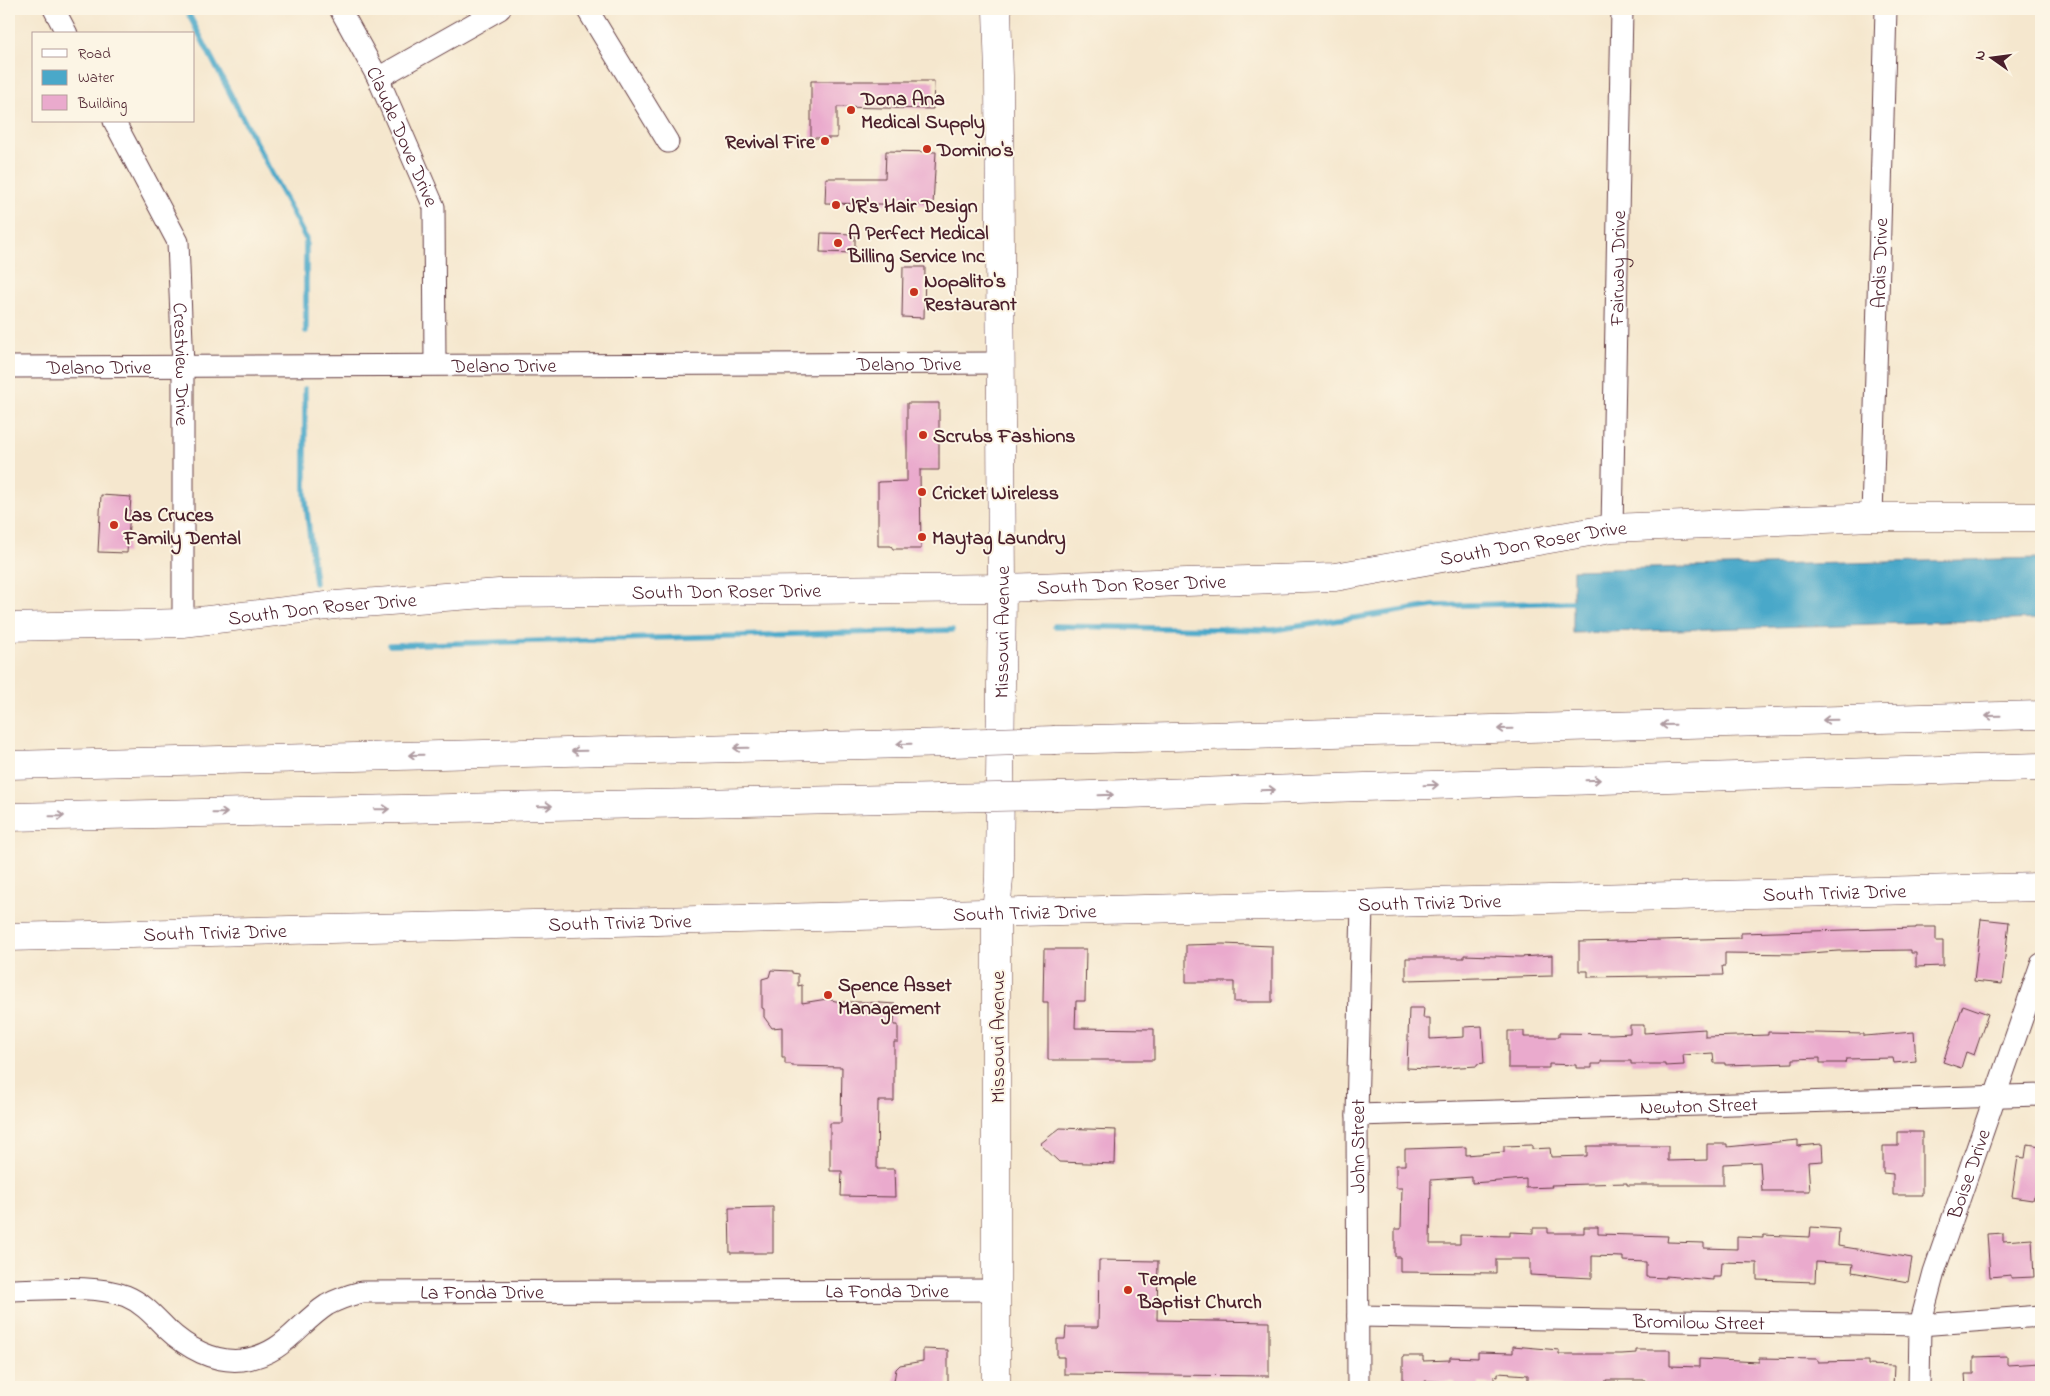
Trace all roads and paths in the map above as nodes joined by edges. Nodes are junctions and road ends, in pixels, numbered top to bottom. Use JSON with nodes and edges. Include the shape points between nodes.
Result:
{"nodes":[{"id":1,"x":54,"y":9,"type":"edge"},
{"id":2,"x":340,"y":9,"type":"edge"},
{"id":3,"x":500,"y":9,"type":"edge"},
{"id":4,"x":587,"y":9,"type":"edge"},
{"id":5,"x":997,"y":9,"type":"edge"},
{"id":6,"x":1622,"y":9,"type":"edge"},
{"id":7,"x":1886,"y":9,"type":"edge"},
{"id":8,"x":66,"y":32,"type":"edge"},
{"id":9,"x":378,"y":78,"type":"junction"},
{"id":10,"x":115,"y":122,"type":"edge"},
{"id":11,"x":668,"y":142,"type":"dead end"},
{"id":12,"x":1000,"y":363,"type":"junction"},
{"id":13,"x":435,"y":364,"type":"junction"},
{"id":14,"x":9,"y":367,"type":"edge"},
{"id":15,"x":182,"y":367,"type":"junction"},
{"id":16,"x":1872,"y":517,"type":"junction"},
{"id":17,"x":2041,"y":517,"type":"edge"},
{"id":18,"x":1612,"y":528,"type":"junction"},
{"id":19,"x":1002,"y":588,"type":"junction"},
{"id":20,"x":183,"y":623,"type":"junction"},
{"id":21,"x":9,"y":627,"type":"edge"},
{"id":22,"x":2041,"y":715,"type":"edge"},
{"id":23,"x":9,"y":765,"type":"edge"},
{"id":24,"x":2041,"y":766,"type":"edge"},
{"id":25,"x":1955,"y":769,"type":"junction"},
{"id":26,"x":2041,"y":772,"type":"edge"},
{"id":27,"x":9,"y":817,"type":"edge"},
{"id":28,"x":2041,"y":887,"type":"edge"},
{"id":29,"x":1362,"y":904,"type":"junction"},
{"id":30,"x":996,"y":913,"type":"junction"},
{"id":31,"x":9,"y":937,"type":"edge"},
{"id":32,"x":2041,"y":964,"type":"edge"},
{"id":33,"x":2041,"y":1095,"type":"edge"},
{"id":34,"x":1994,"y":1096,"type":"junction"},
{"id":35,"x":1357,"y":1116,"type":"junction"},
{"id":36,"x":9,"y":1290,"type":"edge"},
{"id":37,"x":996,"y":1290,"type":"junction"},
{"id":38,"x":1358,"y":1316,"type":"junction"},
{"id":39,"x":2041,"y":1316,"type":"edge"},
{"id":40,"x":1920,"y":1325,"type":"junction"},
{"id":41,"x":996,"y":1387,"type":"edge"},
{"id":42,"x":1358,"y":1387,"type":"edge"},
{"id":43,"x":1919,"y":1387,"type":"edge"}],
"edges":[{"from":1,"to":8,"type":"street"},
{"from":2,"to":9,"type":"street","name":"Claude Dove Drive"},
{"from":3,"to":9,"type":"street"},
{"from":4,"to":11,"type":"street"},
{"from":5,"to":12,"type":"main road","name":"Missouri Avenue"},
{"from":6,"to":18,"type":"street","name":"Fairway Drive"},
{"from":7,"to":16,"type":"street","name":"Ardis Drive"},
{"from":9,"to":13,"type":"street","name":"Claude Dove Drive","via":[[434,206]]},
{"from":10,"to":15,"type":"street","name":"Crestview Drive","via":[[178,242]]},
{"from":12,"to":13,"type":"street","name":"Delano Drive"},
{"from":12,"to":19,"type":"main road","name":"Missouri Avenue"},
{"from":13,"to":15,"type":"street","name":"Delano Drive"},
{"from":14,"to":15,"type":"street","name":"Delano Drive"},
{"from":15,"to":20,"type":"street","name":"Crestview Drive"},
{"from":16,"to":17,"type":"main road","name":"South Don Roser Drive"},
{"from":16,"to":18,"type":"main road","name":"South Don Roser Drive"},
{"from":18,"to":19,"type":"main road","name":"South Don Roser Drive","via":[[1335,577]]},
{"from":19,"to":20,"type":"main road","name":"South Don Roser Drive","via":[[499,593],[335,605]]},
{"from":19,"to":30,"type":"main road","name":"Missouri Avenue"},
{"from":20,"to":21,"type":"main road","name":"South Don Roser Drive"},
{"from":22,"to":23,"type":"main road","one_way":true,"bridge":true},
{"from":24,"to":25,"type":"main road"},
{"from":25,"to":26,"type":"main road"},
{"from":27,"to":25,"type":"main road","one_way":true,"bridge":true,"via":[[1057,796]]},
{"from":28,"to":29,"type":"main road","name":"South Triviz Drive"},
{"from":29,"to":30,"type":"main road","name":"South Triviz Drive"},
{"from":29,"to":35,"type":"street","name":"John Street"},
{"from":30,"to":31,"type":"main road","name":"South Triviz Drive"},
{"from":30,"to":37,"type":"main road","name":"Missouri Avenue"},
{"from":32,"to":34,"type":"street","name":"Boise Drive"},
{"from":33,"to":34,"type":"street","name":"Newton Street"},
{"from":34,"to":35,"type":"street","name":"Newton Street"},
{"from":34,"to":40,"type":"street","name":"Boise Drive","via":[[1934,1272]]},
{"from":35,"to":38,"type":"street","name":"John Street"},
{"from":36,"to":37,"type":"street","name":"La Fonda Drive","via":[[117,1293],[139,1303],[198,1351],[236,1360],[270,1352],[326,1306],[362,1292]]},
{"from":37,"to":41,"type":"main road","name":"Missouri Avenue"},
{"from":38,"to":40,"type":"street","name":"Bromilow Street"},
{"from":38,"to":42,"type":"street","name":"John Street"},
{"from":39,"to":40,"type":"street","name":"Bromilow Street"},
{"from":40,"to":43,"type":"street","name":"Boise Drive"}]}
